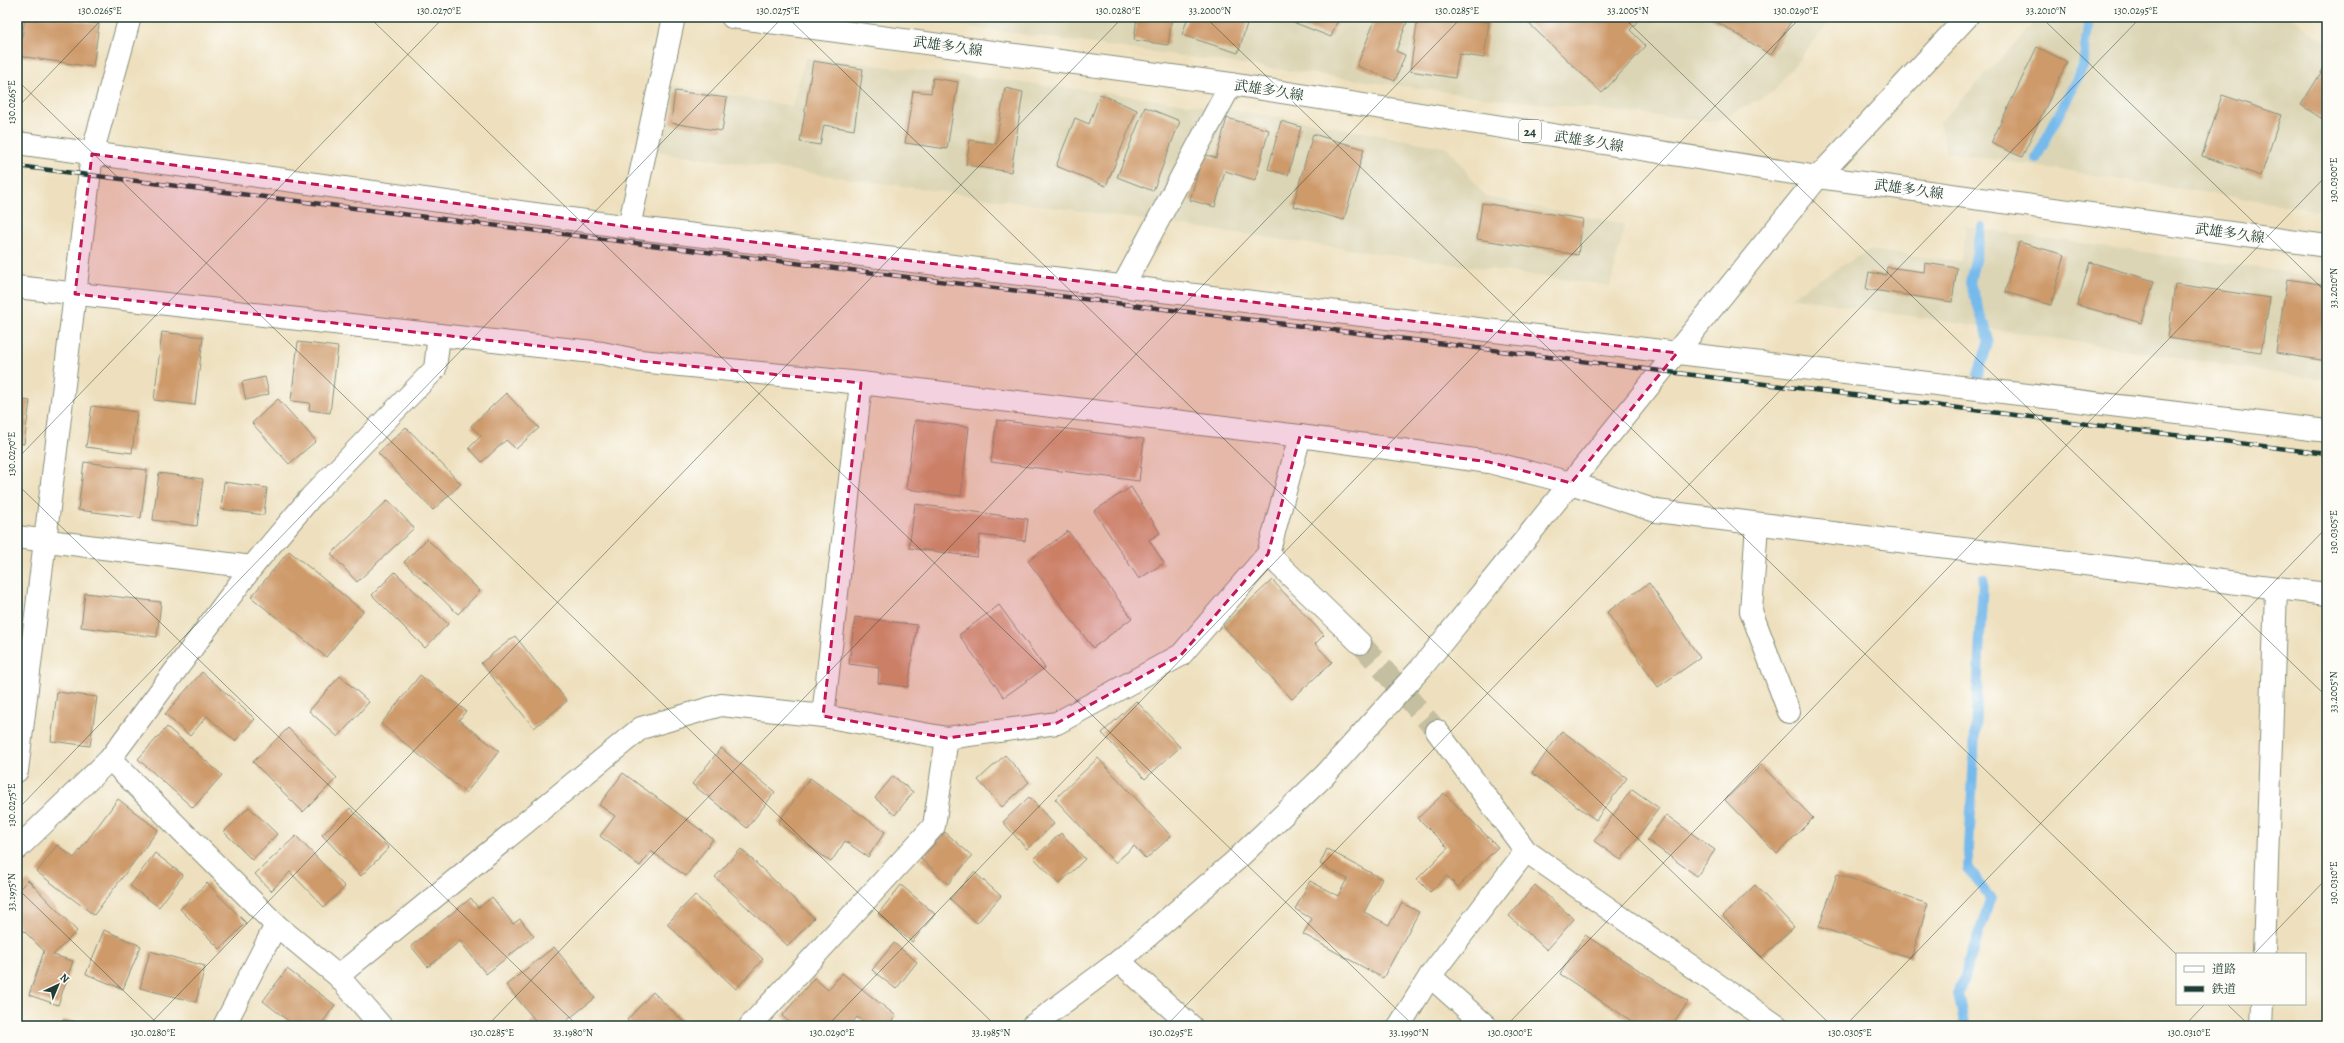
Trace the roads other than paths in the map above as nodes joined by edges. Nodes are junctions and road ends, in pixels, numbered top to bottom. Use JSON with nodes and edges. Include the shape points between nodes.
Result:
{"nodes":[{"id":1,"x":130,"y":17,"type":"edge"},
{"id":2,"x":674,"y":17,"type":"edge"},
{"id":3,"x":732,"y":17,"type":"edge"},
{"id":4,"x":1967,"y":17,"type":"edge"},
{"id":5,"x":1231,"y":84,"type":"junction"},
{"id":6,"x":17,"y":143,"type":"edge"},
{"id":7,"x":92,"y":154,"type":"junction"},
{"id":8,"x":1818,"y":177,"type":"junction"},
{"id":9,"x":629,"y":227,"type":"junction"},
{"id":10,"x":2327,"y":246,"type":"edge"},
{"id":11,"x":1123,"y":286,"type":"junction"},
{"id":12,"x":17,"y":287,"type":"edge"},
{"id":13,"x":75,"y":294,"type":"junction"},
{"id":14,"x":440,"y":335,"type":"junction"},
{"id":15,"x":1676,"y":353,"type":"junction"},
{"id":16,"x":861,"y":383,"type":"junction"},
{"id":17,"x":2327,"y":431,"type":"edge"},
{"id":18,"x":1300,"y":436,"type":"junction"},
{"id":19,"x":1571,"y":483,"type":"junction"},
{"id":20,"x":1757,"y":524,"type":"junction"},
{"id":21,"x":17,"y":537,"type":"edge"},
{"id":22,"x":45,"y":540,"type":"junction"},
{"id":23,"x":1268,"y":554,"type":"junction"},
{"id":24,"x":252,"y":567,"type":"junction"},
{"id":25,"x":2276,"y":589,"type":"junction"},
{"id":26,"x":2327,"y":594,"type":"edge"},
{"id":27,"x":1360,"y":643,"type":"tunnel mouth"},
{"id":28,"x":1789,"y":712,"type":"dead end"},
{"id":29,"x":823,"y":716,"type":"junction"},
{"id":30,"x":1437,"y":731,"type":"tunnel mouth"},
{"id":31,"x":947,"y":738,"type":"junction"},
{"id":32,"x":110,"y":759,"type":"junction"},
{"id":33,"x":17,"y":771,"type":"edge"},
{"id":34,"x":17,"y":849,"type":"edge"},
{"id":35,"x":1526,"y":851,"type":"junction"},
{"id":36,"x":276,"y":925,"type":"junction"},
{"id":37,"x":2264,"y":953,"type":"edge"},
{"id":38,"x":1119,"y":961,"type":"junction"},
{"id":39,"x":338,"y":976,"type":"junction"},
{"id":40,"x":1430,"y":976,"type":"junction"},
{"id":41,"x":2263,"y":1005,"type":"edge"},
{"id":42,"x":224,"y":1026,"type":"edge"},
{"id":43,"x":381,"y":1026,"type":"edge"},
{"id":44,"x":750,"y":1026,"type":"edge"},
{"id":45,"x":1032,"y":1026,"type":"edge"},
{"id":46,"x":1191,"y":1026,"type":"edge"},
{"id":47,"x":1399,"y":1026,"type":"edge"},
{"id":48,"x":1486,"y":1026,"type":"edge"},
{"id":49,"x":1777,"y":1026,"type":"edge"},
{"id":50,"x":2262,"y":1026,"type":"edge"}],
"edges":[{"from":1,"to":7,"type":"street"},
{"from":2,"to":9,"type":"street"},
{"from":3,"to":5,"type":"street","name":"武雄多久線","number":"24"},
{"from":4,"to":8,"type":"street"},
{"from":5,"to":8,"type":"street","name":"武雄多久線","number":"24"},
{"from":5,"to":11,"type":"street"},
{"from":6,"to":7,"type":"street"},
{"from":7,"to":9,"type":"street"},
{"from":7,"to":13,"type":"street"},
{"from":8,"to":10,"type":"street","name":"武雄多久線","number":"24"},
{"from":8,"to":15,"type":"street"},
{"from":9,"to":11,"type":"street"},
{"from":11,"to":15,"type":"street"},
{"from":12,"to":13,"type":"street"},
{"from":13,"to":14,"type":"street"},
{"from":13,"to":22,"type":"street"},
{"from":14,"to":16,"type":"street","via":[[602,353],[640,361]]},
{"from":14,"to":24,"type":"street","via":[[435,369],[311,497]]},
{"from":15,"to":17,"type":"street"},
{"from":15,"to":19,"type":"street"},
{"from":16,"to":18,"type":"street"},
{"from":16,"to":29,"type":"street"},
{"from":18,"to":19,"type":"street","via":[[1489,462]]},
{"from":18,"to":23,"type":"street"},
{"from":19,"to":20,"type":"street","via":[[1656,512]]},
{"from":19,"to":38,"type":"street","via":[[1422,667],[1325,775],[1235,861]]},
{"from":20,"to":25,"type":"street"},
{"from":20,"to":28,"type":"street","via":[[1751,611]]},
{"from":21,"to":22,"type":"street"},
{"from":22,"to":24,"type":"street"},
{"from":22,"to":33,"type":"street"},
{"from":23,"to":27,"type":"street"},
{"from":23,"to":31,"type":"street","via":[[1181,655],[1057,723]]},
{"from":24,"to":32,"type":"street"},
{"from":25,"to":26,"type":"street"},
{"from":25,"to":37,"type":"street"},
{"from":29,"to":31,"type":"street"},
{"from":29,"to":39,"type":"street","via":[[721,705],[641,728]]},
{"from":30,"to":35,"type":"street"},
{"from":31,"to":44,"type":"street","via":[[934,826]]},
{"from":32,"to":34,"type":"street"},
{"from":32,"to":36,"type":"street"},
{"from":35,"to":40,"type":"street"},
{"from":35,"to":49,"type":"street"},
{"from":36,"to":39,"type":"street"},
{"from":36,"to":42,"type":"street"},
{"from":38,"to":45,"type":"street"},
{"from":38,"to":46,"type":"street"},
{"from":39,"to":43,"type":"street"},
{"from":40,"to":47,"type":"street"},
{"from":40,"to":48,"type":"street"},
{"from":41,"to":50,"type":"street"}]}
